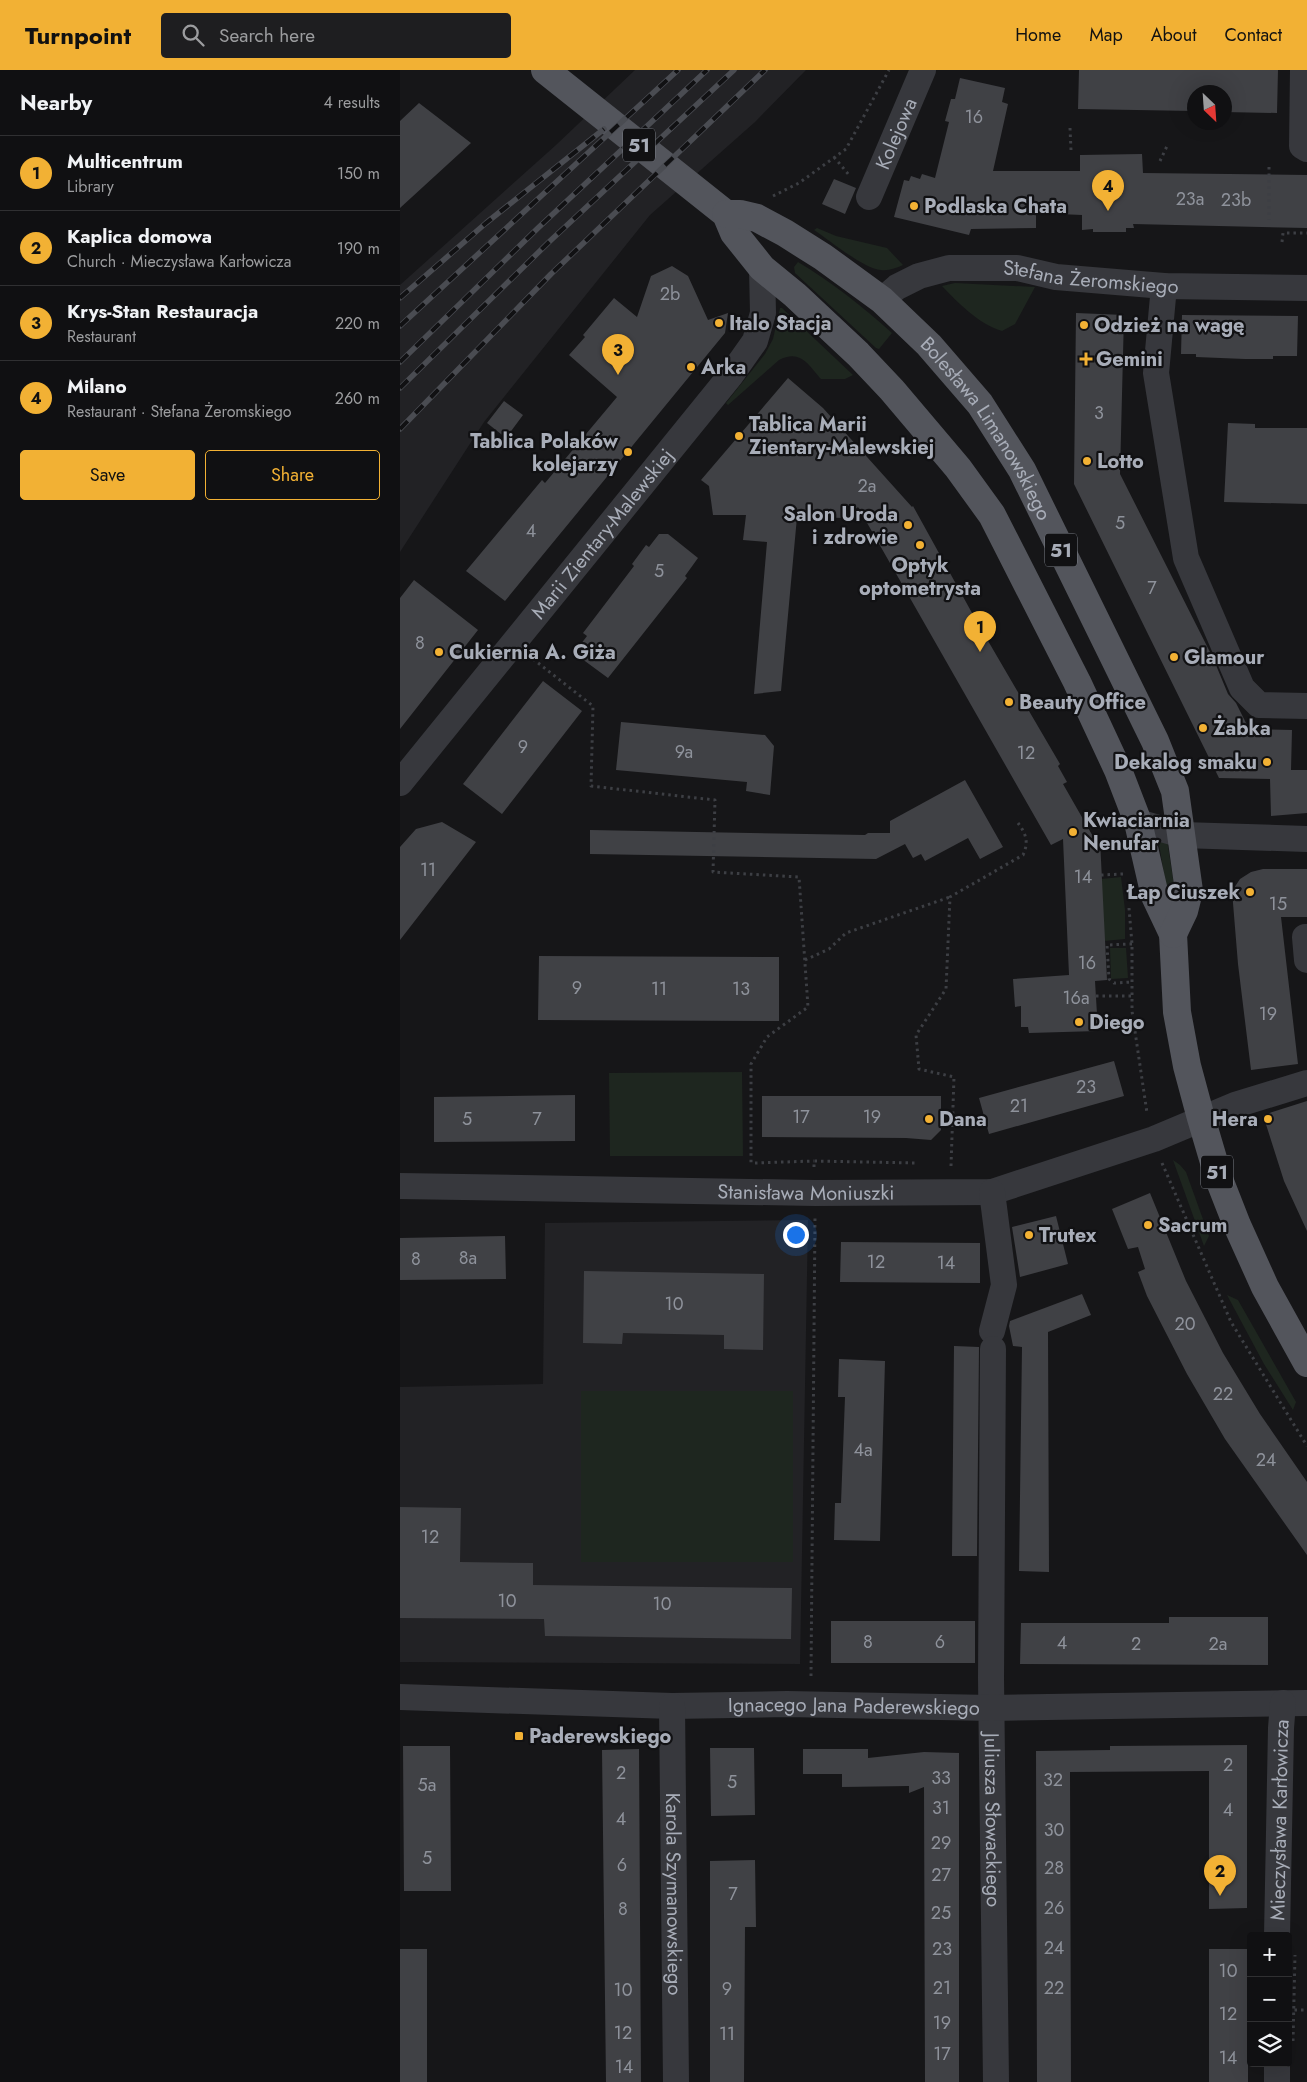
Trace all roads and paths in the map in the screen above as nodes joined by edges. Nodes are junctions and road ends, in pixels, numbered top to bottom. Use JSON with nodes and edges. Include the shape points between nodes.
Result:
{"nodes":[{"id":1,"x":889,"y":70,"type":"edge"},
{"id":2,"x":923,"y":70,"type":"edge"},
{"id":3,"x":1303,"y":70,"type":"edge"},
{"id":4,"x":548,"y":73,"type":"edge"},
{"id":5,"x":1070,"y":128,"type":"dead end"},
{"id":6,"x":1168,"y":144,"type":"dead end"},
{"id":7,"x":1307,"y":149,"type":"edge"},
{"id":8,"x":1071,"y":150,"type":"dead end"},
{"id":9,"x":1160,"y":161,"type":"dead end"},
{"id":10,"x":1269,"y":167,"type":"dead end"},
{"id":11,"x":770,"y":197,"type":"dead end"},
{"id":12,"x":869,"y":197,"type":"dead end"},
{"id":13,"x":726,"y":214,"type":"junction"},
{"id":14,"x":1269,"y":220,"type":"dead end"},
{"id":15,"x":1307,"y":233,"type":"edge"},
{"id":16,"x":1282,"y":242,"type":"dead end"},
{"id":17,"x":762,"y":268,"type":"junction"},
{"id":18,"x":1164,"y":286,"type":"junction"},
{"id":19,"x":1307,"y":288,"type":"edge"},
{"id":20,"x":882,"y":300,"type":"junction"},
{"id":21,"x":530,"y":657,"type":"dead end"},
{"id":22,"x":1307,"y":706,"type":"edge"},
{"id":23,"x":400,"y":783,"type":"edge"},
{"id":24,"x":1138,"y":822,"type":"junction"},
{"id":25,"x":1018,"y":823,"type":"dead end"},
{"id":26,"x":1182,"y":835,"type":"junction"},
{"id":27,"x":1307,"y":839,"type":"edge"},
{"id":28,"x":1123,"y":874,"type":"dead end"},
{"id":29,"x":1101,"y":876,"type":"dead end"},
{"id":30,"x":950,"y":897,"type":"junction"},
{"id":31,"x":1128,"y":900,"type":"dead end"},
{"id":32,"x":1173,"y":934,"type":"junction"},
{"id":33,"x":1307,"y":937,"type":"edge"},
{"id":34,"x":1132,"y":944,"type":"junction"},
{"id":35,"x":804,"y":960,"type":"junction"},
{"id":36,"x":1307,"y":960,"type":"edge"},
{"id":37,"x":1132,"y":982,"type":"junction"},
{"id":38,"x":1096,"y":996,"type":"dead end"},
{"id":39,"x":1132,"y":996,"type":"junction"},
{"id":40,"x":1307,"y":1083,"type":"edge"},
{"id":41,"x":1200,"y":1118,"type":"junction"},
{"id":42,"x":1148,"y":1120,"type":"dead end"},
{"id":43,"x":1160,"y":1160,"type":"dead end"},
{"id":44,"x":922,"y":1163,"type":"dead end"},
{"id":45,"x":942,"y":1164,"type":"dead end"},
{"id":46,"x":951,"y":1164,"type":"junction"},
{"id":47,"x":961,"y":1164,"type":"dead end"},
{"id":48,"x":400,"y":1186,"type":"edge"},
{"id":49,"x":751,"y":1192,"type":"junction"},
{"id":50,"x":992,"y":1192,"type":"junction"},
{"id":51,"x":815,"y":1193,"type":"junction"},
{"id":52,"x":950,"y":1194,"type":"junction"},
{"id":53,"x":1307,"y":1364,"type":"edge"},
{"id":54,"x":1307,"y":1446,"type":"edge"},
{"id":55,"x":811,"y":1676,"type":"dead end"},
{"id":56,"x":400,"y":1697,"type":"edge"},
{"id":57,"x":1295,"y":1703,"type":"edge"},
{"id":58,"x":672,"y":1706,"type":"junction"},
{"id":59,"x":991,"y":1708,"type":"junction"},
{"id":60,"x":1277,"y":1932,"type":"edge"},
{"id":61,"x":1292,"y":2010,"type":"edge"},
{"id":62,"x":1307,"y":2010,"type":"edge"},
{"id":63,"x":1277,"y":2067,"type":"edge"},
{"id":64,"x":676,"y":2082,"type":"edge"},
{"id":65,"x":996,"y":2082,"type":"edge"},
{"id":66,"x":1277,"y":2082,"type":"edge"}],
"edges":[{"from":1,"to":11,"type":"path","via":[[846,149],[799,183]]},
{"from":2,"to":12,"type":"street","name":"Kolejowa"},
{"from":3,"to":7,"type":"street","via":[[1302,146]]},
{"from":4,"to":13,"type":"main road","name":"Bolesława Limanowskiego","number":"51"},
{"from":5,"to":8,"type":"path"},
{"from":6,"to":9,"type":"path"},
{"from":10,"to":14,"type":"path"},
{"from":13,"to":17,"type":"main road","name":"Bolesława Limanowskiego","number":"51","via":[[734,233]]},
{"from":13,"to":20,"type":"main road","name":"Bolesława Limanowskiego","number":"51","via":[[757,218],[785,233],[823,256]]},
{"from":15,"to":16,"type":"path","via":[[1282,233]]},
{"from":17,"to":23,"type":"street","name":"Marii Zientary-Malewskiej","via":[[763,313],[755,341],[731,375]]},
{"from":17,"to":24,"type":"main road","name":"Bolesława Limanowskiego","number":"51","via":[[795,295],[892,390],[947,454],[992,515],[1077,682]]},
{"from":18,"to":19,"type":"street","name":"Stefana Żeromskiego"},
{"from":18,"to":20,"type":"street","name":"Stefana Żeromskiego","via":[[1056,277],[1017,268],[949,268],[919,276],[897,287]]},
{"from":18,"to":22,"type":"street","via":[[1156,373],[1186,558],[1242,688],[1260,705]]},
{"from":20,"to":26,"type":"main road","name":"Bolesława Limanowskiego","number":"51","via":[[929,345],[980,404],[1022,470],[1155,741],[1175,791]]},
{"from":21,"to":35,"type":"path","via":[[594,706],[591,786],[715,800],[713,872],[799,877]]},
{"from":24,"to":26,"type":"street"},
{"from":24,"to":32,"type":"main road","name":"Bolesława Limanowskiego","number":"51","via":[[1155,896]]},
{"from":25,"to":30,"type":"path","via":[[1028,844],[1023,855]]},
{"from":26,"to":27,"type":"street"},
{"from":26,"to":32,"type":"main road","name":"Bolesława Limanowskiego","number":"51","via":[[1189,891]]},
{"from":28,"to":29,"type":"path"},
{"from":30,"to":35,"type":"path","via":[[846,932],[829,950]]},
{"from":30,"to":46,"type":"path","via":[[946,989],[916,1035],[919,1069],[954,1076]]},
{"from":31,"to":34,"type":"path"},
{"from":32,"to":41,"type":"main road","name":"Bolesława Limanowskiego","number":"51","via":[[1177,1012]]},
{"from":33,"to":36,"type":"street"},
{"from":34,"to":37,"type":"path"},
{"from":34,"to":37,"type":"path","via":[[1106,945],[1109,979],[1114,983]]},
{"from":35,"to":49,"type":"path","via":[[808,1007],[767,1037],[751,1064]]},
{"from":37,"to":39,"type":"path"},
{"from":38,"to":39,"type":"path"},
{"from":39,"to":42,"type":"path"},
{"from":40,"to":41,"type":"street","name":"Stanisława Moniuszki"},
{"from":41,"to":50,"type":"street","name":"Stanisława Moniuszki","via":[[1154,1139]]},
{"from":41,"to":53,"type":"main road","name":"Bolesława Limanowskiego","number":"51","via":[[1237,1225],[1265,1287]]},
{"from":43,"to":54,"type":"path","via":[[1231,1322]]},
{"from":44,"to":51,"type":"path","via":[[814,1161]]},
{"from":45,"to":46,"type":"path"},
{"from":46,"to":47,"type":"path"},
{"from":46,"to":52,"type":"path"},
{"from":48,"to":49,"type":"street","name":"Stanisława Moniuszki"},
{"from":49,"to":51,"type":"street","name":"Stanisława Moniuszki"},
{"from":50,"to":52,"type":"street","name":"Stanisława Moniuszki"},
{"from":50,"to":59,"type":"street","name":"Juliusza Słowackiego","via":[[1004,1285],[992,1340]]},
{"from":51,"to":52,"type":"street","name":"Stanisława Moniuszki"},
{"from":51,"to":55,"type":"path"},
{"from":56,"to":58,"type":"street","name":"Ignacego Jana Paderewskiego"},
{"from":57,"to":59,"type":"street","name":"Ignacego Jana Paderewskiego"},
{"from":57,"to":60,"type":"street","name":"Mieczysława Karłowicza","via":[[1281,1728]]},
{"from":58,"to":59,"type":"street","name":"Ignacego Jana Paderewskiego","via":[[787,1704]]},
{"from":58,"to":64,"type":"street","name":"Karola Szymanowskiego"},
{"from":59,"to":65,"type":"street","name":"Juliusza Słowackiego"},
{"from":61,"to":62,"type":"path"},
{"from":63,"to":66,"type":"street"}]}
